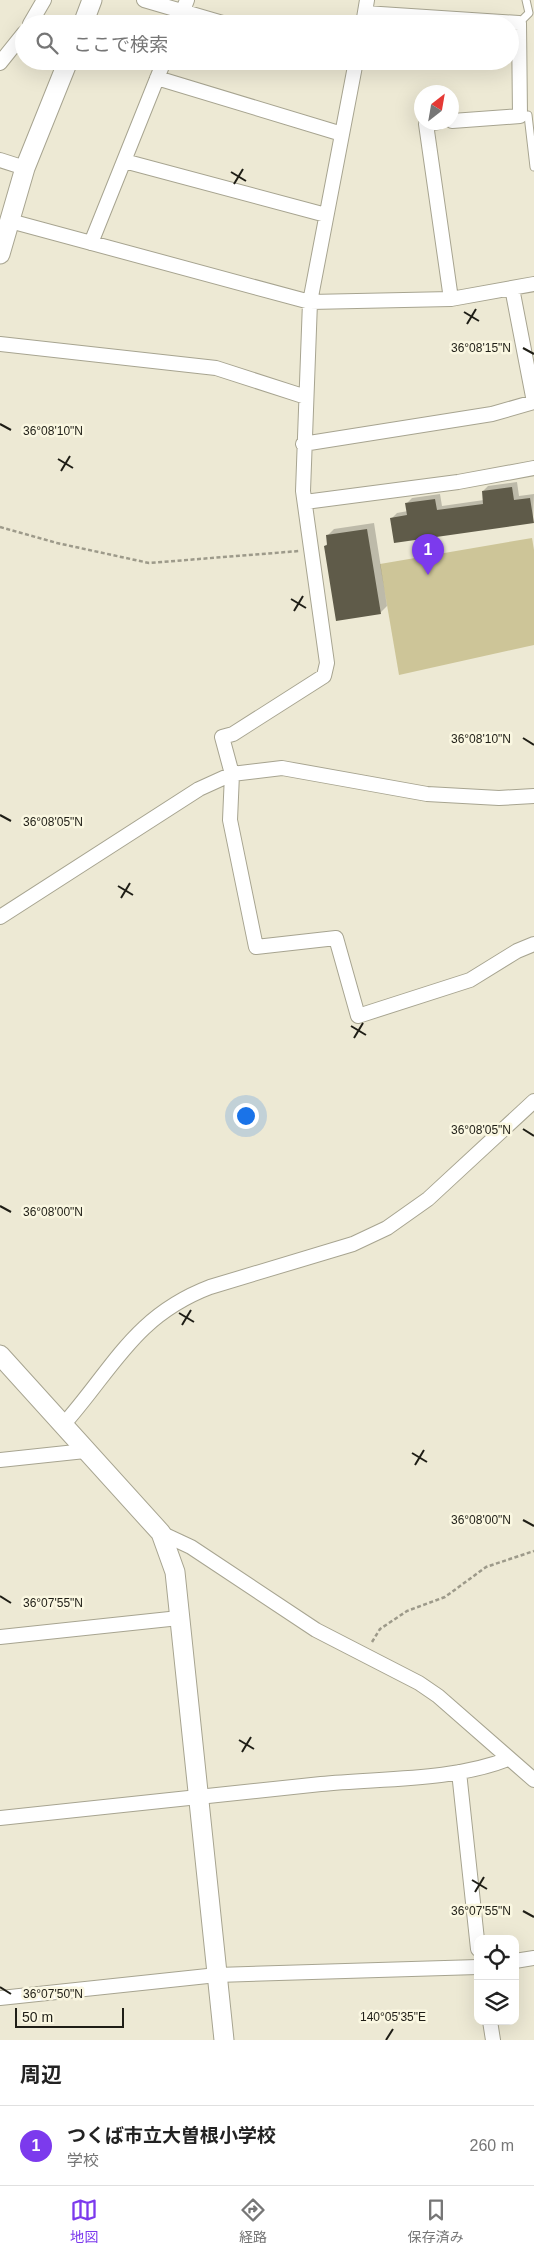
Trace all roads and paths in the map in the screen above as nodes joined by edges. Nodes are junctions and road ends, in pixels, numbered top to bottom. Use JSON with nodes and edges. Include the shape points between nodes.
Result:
{"nodes":[{"id":1,"x":44,"y":0,"type":"edge"},
{"id":2,"x":92,"y":0,"type":"edge"},
{"id":3,"x":144,"y":0,"type":"edge"},
{"id":4,"x":526,"y":0,"type":"edge"},
{"id":5,"x":183,"y":12,"type":"edge"},
{"id":6,"x":365,"y":12,"type":"edge"},
{"id":7,"x":35,"y":15,"type":"edge"},
{"id":8,"x":86,"y":15,"type":"edge"},
{"id":9,"x":407,"y":15,"type":"edge"},
{"id":10,"x":519,"y":23,"type":"joint"},
{"id":11,"x":15,"y":44,"type":"edge"},
{"id":12,"x":0,"y":63,"type":"edge"},
{"id":13,"x":64,"y":70,"type":"edge"},
{"id":14,"x":160,"y":70,"type":"edge"},
{"id":15,"x":354,"y":70,"type":"edge"},
{"id":16,"x":157,"y":78,"type":"junction"},
{"id":17,"x":528,"y":115,"type":"edge"},
{"id":18,"x":459,"y":120,"type":"edge"},
{"id":19,"x":427,"y":130,"type":"edge"},
{"id":20,"x":342,"y":134,"type":"junction"},
{"id":21,"x":0,"y":160,"type":"edge"},
{"id":22,"x":124,"y":161,"type":"junction"},
{"id":23,"x":25,"y":168,"type":"junction"},
{"id":24,"x":534,"y":168,"type":"edge"},
{"id":25,"x":326,"y":215,"type":"junction"},
{"id":26,"x":10,"y":221,"type":"junction"},
{"id":27,"x":91,"y":243,"type":"junction"},
{"id":28,"x":0,"y":254,"type":"edge"},
{"id":29,"x":534,"y":284,"type":"edge"},
{"id":30,"x":512,"y":288,"type":"junction"},
{"id":31,"x":451,"y":299,"type":"junction"},
{"id":32,"x":310,"y":302,"type":"junction"},
{"id":33,"x":0,"y":344,"type":"edge"},
{"id":34,"x":306,"y":397,"type":"junction"},
{"id":35,"x":534,"y":402,"type":"edge"},
{"id":36,"x":303,"y":444,"type":"junction"},
{"id":37,"x":534,"y":468,"type":"edge"},
{"id":38,"x":305,"y":502,"type":"junction"},
{"id":39,"x":0,"y":527,"type":"edge"},
{"id":40,"x":310,"y":551,"type":"junction"},
{"id":41,"x":232,"y":774,"type":"junction"},
{"id":42,"x":534,"y":796,"type":"edge"},
{"id":43,"x":0,"y":917,"type":"edge"},
{"id":44,"x":534,"y":944,"type":"edge"},
{"id":45,"x":534,"y":1101,"type":"edge"},
{"id":46,"x":0,"y":1355,"type":"edge"},
{"id":47,"x":63,"y":1425,"type":"junction"},
{"id":48,"x":85,"y":1450,"type":"junction"},
{"id":49,"x":0,"y":1460,"type":"edge"},
{"id":50,"x":161,"y":1532,"type":"junction"},
{"id":51,"x":534,"y":1550,"type":"edge"},
{"id":52,"x":179,"y":1618,"type":"junction"},
{"id":53,"x":0,"y":1637,"type":"edge"},
{"id":54,"x":365,"y":1654,"type":"junction"},
{"id":55,"x":508,"y":1759,"type":"junction"},
{"id":56,"x":459,"y":1772,"type":"junction"},
{"id":57,"x":534,"y":1780,"type":"edge"},
{"id":58,"x":198,"y":1798,"type":"junction"},
{"id":59,"x":0,"y":1818,"type":"edge"},
{"id":60,"x":476,"y":1935,"type":"edge"},
{"id":61,"x":534,"y":1958,"type":"edge"},
{"id":62,"x":519,"y":1960,"type":"edge"},
{"id":63,"x":474,"y":1967,"type":"edge"},
{"id":64,"x":217,"y":1976,"type":"junction"},
{"id":65,"x":0,"y":1998,"type":"edge"},
{"id":66,"x":491,"y":2025,"type":"edge"},
{"id":67,"x":224,"y":2040,"type":"edge"},
{"id":68,"x":493,"y":2040,"type":"edge"}],
"edges":[{"from":1,"to":7,"type":"street"},
{"from":2,"to":8,"type":"street"},
{"from":3,"to":5,"type":"street"},
{"from":4,"to":10,"type":"lane","via":[[529,13]]},
{"from":6,"to":9,"type":"street"},
{"from":10,"to":17,"type":"street"},
{"from":11,"to":12,"type":"street"},
{"from":13,"to":23,"type":"street"},
{"from":14,"to":16,"type":"street"},
{"from":15,"to":20,"type":"street"},
{"from":16,"to":20,"type":"street"},
{"from":16,"to":22,"type":"street"},
{"from":17,"to":18,"type":"street"},
{"from":17,"to":24,"type":"lane"},
{"from":19,"to":31,"type":"street"},
{"from":20,"to":25,"type":"street"},
{"from":21,"to":23,"type":"street"},
{"from":22,"to":25,"type":"street"},
{"from":22,"to":27,"type":"street"},
{"from":23,"to":26,"type":"street"},
{"from":25,"to":32,"type":"street"},
{"from":26,"to":27,"type":"street"},
{"from":26,"to":28,"type":"street"},
{"from":27,"to":32,"type":"street"},
{"from":29,"to":30,"type":"street"},
{"from":30,"to":31,"type":"street"},
{"from":30,"to":35,"type":"street"},
{"from":31,"to":32,"type":"street"},
{"from":32,"to":34,"type":"street"},
{"from":33,"to":34,"type":"street","via":[[216,368]]},
{"from":34,"to":36,"type":"street"},
{"from":35,"to":36,"type":"street","via":[[492,414]]},
{"from":36,"to":38,"type":"street"},
{"from":37,"to":38,"type":"street","via":[[458,482]]},
{"from":38,"to":40,"type":"street"},
{"from":39,"to":40,"type":"path","via":[[149,563]]},
{"from":40,"to":41,"type":"street","via":[[326,649],[324,676],[234,734],[222,738]]},
{"from":41,"to":42,"type":"street","via":[[282,768],[427,794],[499,798]]},
{"from":41,"to":43,"type":"street","via":[[199,789]]},
{"from":41,"to":44,"type":"street","via":[[230,820],[256,946],[336,938],[358,1016],[470,980]]},
{"from":45,"to":47,"type":"street","via":[[428,1199],[387,1228],[353,1244],[210,1287],[161,1312],[136,1334]]},
{"from":46,"to":47,"type":"street"},
{"from":47,"to":48,"type":"street"},
{"from":48,"to":49,"type":"street"},
{"from":48,"to":50,"type":"street"},
{"from":50,"to":52,"type":"street","via":[[175,1572]]},
{"from":50,"to":54,"type":"street","via":[[190,1547],[316,1630]]},
{"from":51,"to":54,"type":"path","via":[[486,1568],[445,1597],[407,1610],[380,1629]]},
{"from":52,"to":53,"type":"street"},
{"from":52,"to":58,"type":"street"},
{"from":54,"to":55,"type":"street","via":[[438,1696]]},
{"from":55,"to":56,"type":"street","via":[[489,1767]]},
{"from":55,"to":57,"type":"street"},
{"from":56,"to":58,"type":"street"},
{"from":56,"to":60,"type":"street"},
{"from":58,"to":59,"type":"street"},
{"from":58,"to":64,"type":"street"},
{"from":61,"to":62,"type":"street"},
{"from":63,"to":64,"type":"street"},
{"from":64,"to":65,"type":"street"},
{"from":64,"to":67,"type":"street"},
{"from":66,"to":68,"type":"street"}]}
